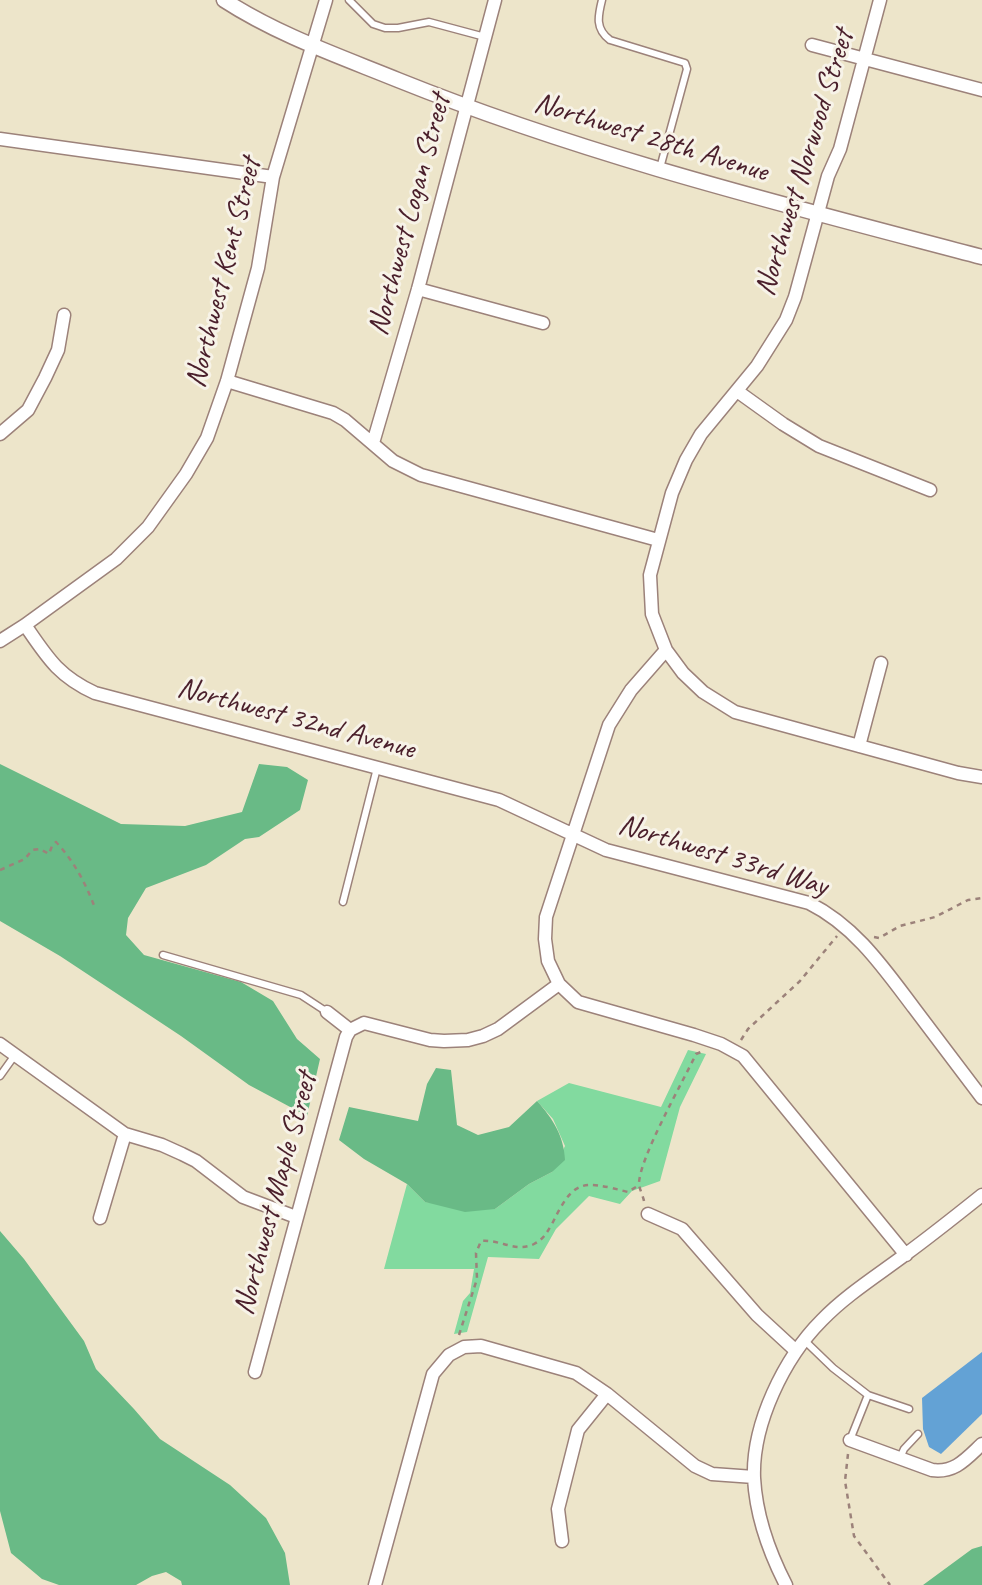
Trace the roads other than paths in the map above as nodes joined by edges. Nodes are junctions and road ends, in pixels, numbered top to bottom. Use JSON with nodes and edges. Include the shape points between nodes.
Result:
{"nodes":[{"id":1,"x":224,"y":0,"type":"edge"},
{"id":2,"x":326,"y":0,"type":"edge"},
{"id":3,"x":349,"y":0,"type":"edge"},
{"id":4,"x":495,"y":0,"type":"edge"},
{"id":5,"x":602,"y":0,"type":"edge"},
{"id":6,"x":880,"y":0,"type":"edge"},
{"id":7,"x":485,"y":37,"type":"junction"},
{"id":8,"x":313,"y":45,"type":"junction"},
{"id":9,"x":812,"y":45,"type":"dead end"},
{"id":10,"x":865,"y":59,"type":"junction"},
{"id":11,"x":982,"y":90,"type":"edge"},
{"id":12,"x":466,"y":107,"type":"junction"},
{"id":13,"x":0,"y":139,"type":"edge"},
{"id":14,"x":660,"y":170,"type":"junction"},
{"id":15,"x":273,"y":177,"type":"junction"},
{"id":16,"x":818,"y":214,"type":"junction"},
{"id":17,"x":982,"y":257,"type":"edge"},
{"id":18,"x":418,"y":289,"type":"junction"},
{"id":19,"x":64,"y":315,"type":"dead end"},
{"id":20,"x":543,"y":323,"type":"dead end"},
{"id":21,"x":227,"y":381,"type":"junction"},
{"id":22,"x":737,"y":391,"type":"junction"},
{"id":23,"x":0,"y":434,"type":"edge"},
{"id":24,"x":373,"y":443,"type":"junction"},
{"id":25,"x":930,"y":490,"type":"dead end"},
{"id":26,"x":658,"y":540,"type":"junction"},
{"id":27,"x":25,"y":625,"type":"junction"},
{"id":28,"x":0,"y":641,"type":"edge"},
{"id":29,"x":666,"y":650,"type":"junction"},
{"id":30,"x":881,"y":663,"type":"dead end"},
{"id":31,"x":859,"y":746,"type":"junction"},
{"id":32,"x":377,"y":768,"type":"junction"},
{"id":33,"x":982,"y":777,"type":"edge"},
{"id":34,"x":574,"y":835,"type":"junction"},
{"id":35,"x":343,"y":902,"type":"dead end"},
{"id":36,"x":163,"y":955,"type":"dead end"},
{"id":37,"x":559,"y":984,"type":"junction"},
{"id":38,"x":327,"y":1012,"type":"joint"},
{"id":39,"x":350,"y":1030,"type":"junction"},
{"id":40,"x":0,"y":1044,"type":"edge"},
{"id":41,"x":15,"y":1055,"type":"junction"},
{"id":42,"x":0,"y":1076,"type":"edge"},
{"id":43,"x":982,"y":1098,"type":"edge"},
{"id":44,"x":125,"y":1134,"type":"junction"},
{"id":45,"x":982,"y":1195,"type":"edge"},
{"id":46,"x":648,"y":1214,"type":"road end"},
{"id":47,"x":296,"y":1217,"type":"junction"},
{"id":48,"x":100,"y":1218,"type":"dead end"},
{"id":49,"x":905,"y":1255,"type":"junction"},
{"id":50,"x":800,"y":1345,"type":"junction"},
{"id":51,"x":256,"y":1372,"type":"dead end"},
{"id":52,"x":607,"y":1394,"type":"junction"},
{"id":53,"x":868,"y":1395,"type":"junction"},
{"id":54,"x":909,"y":1409,"type":"dead end"},
{"id":55,"x":918,"y":1434,"type":"dead end"},
{"id":56,"x":850,"y":1440,"type":"joint"},
{"id":57,"x":982,"y":1444,"type":"edge"},
{"id":58,"x":900,"y":1458,"type":"junction"},
{"id":59,"x":754,"y":1477,"type":"junction"},
{"id":60,"x":562,"y":1541,"type":"dead end"},
{"id":61,"x":375,"y":1585,"type":"edge"},
{"id":62,"x":786,"y":1585,"type":"edge"}],
"edges":[{"from":1,"to":8,"type":"street","name":"Northwest 28th Avenue"},
{"from":2,"to":8,"type":"street","name":"Northwest Kent Street"},
{"from":3,"to":7,"type":"lane","via":[[373,24],[385,28],[429,22]]},
{"from":4,"to":7,"type":"street","name":"Northwest Logan Street"},
{"from":5,"to":14,"type":"lane","via":[[598,17],[604,36],[685,63]]},
{"from":6,"to":10,"type":"street","name":"Northwest Norwood Street"},
{"from":7,"to":12,"type":"street","name":"Northwest Logan Street"},
{"from":8,"to":12,"type":"street","name":"Northwest 28th Avenue"},
{"from":8,"to":15,"type":"street","name":"Northwest Kent Street"},
{"from":9,"to":10,"type":"street"},
{"from":10,"to":11,"type":"street"},
{"from":10,"to":16,"type":"street","name":"Northwest Norwood Street"},
{"from":12,"to":14,"type":"street","name":"Northwest 28th Avenue"},
{"from":12,"to":18,"type":"street","name":"Northwest Logan Street"},
{"from":13,"to":15,"type":"street"},
{"from":14,"to":16,"type":"street","name":"Northwest 28th Avenue"},
{"from":15,"to":21,"type":"street","name":"Northwest Kent Street","via":[[258,268]]},
{"from":16,"to":17,"type":"street","name":"Northwest 28th Avenue"},
{"from":16,"to":22,"type":"street","name":"Northwest Norwood Street","via":[[786,320]]},
{"from":18,"to":20,"type":"street"},
{"from":18,"to":24,"type":"street","name":"Northwest Logan Street"},
{"from":19,"to":23,"type":"street","via":[[58,350],[46,378],[28,410]]},
{"from":21,"to":24,"type":"street","via":[[333,413]]},
{"from":21,"to":27,"type":"street","name":"Northwest Kent Street","via":[[207,438],[148,527],[116,559]]},
{"from":22,"to":25,"type":"street","via":[[819,446]]},
{"from":22,"to":26,"type":"street","name":"Northwest Norwood Street","via":[[686,460]]},
{"from":24,"to":26,"type":"street","via":[[393,461],[421,475]]},
{"from":26,"to":29,"type":"street","name":"Northwest Norwood Street","via":[[650,575],[652,614]]},
{"from":27,"to":28,"type":"street","name":"Northwest Kent Street"},
{"from":27,"to":32,"type":"street","name":"Northwest 32nd Avenue","via":[[72,682],[95,693]]},
{"from":29,"to":31,"type":"street","name":"Northwest Norwood Street","via":[[703,692],[735,712]]},
{"from":29,"to":34,"type":"street","via":[[631,690],[609,725]]},
{"from":30,"to":31,"type":"street"},
{"from":31,"to":33,"type":"street","name":"Northwest Norwood Street"},
{"from":32,"to":34,"type":"street","name":"Northwest 32nd Avenue","via":[[499,800]]},
{"from":32,"to":35,"type":"lane"},
{"from":34,"to":37,"type":"street","via":[[546,918],[548,961]]},
{"from":34,"to":43,"type":"street","name":"Northwest 33rd Way","via":[[606,850],[808,903],[831,914],[881,964]]},
{"from":36,"to":38,"type":"lane","via":[[301,995]]},
{"from":37,"to":39,"type":"street","via":[[498,1029],[476,1038],[430,1040],[365,1023]]},
{"from":37,"to":49,"type":"street","via":[[578,1002],[721,1044],[743,1056]]},
{"from":38,"to":39,"type":"street"},
{"from":39,"to":47,"type":"street","name":"Northwest Maple Street"},
{"from":40,"to":41,"type":"street"},
{"from":41,"to":42,"type":"lane"},
{"from":41,"to":44,"type":"street"},
{"from":44,"to":47,"type":"street","via":[[182,1154],[243,1197]]},
{"from":44,"to":48,"type":"street"},
{"from":45,"to":49,"type":"street"},
{"from":46,"to":50,"type":"street","via":[[682,1228],[757,1315]]},
{"from":47,"to":51,"type":"street","name":"Northwest Maple Street"},
{"from":49,"to":50,"type":"street","via":[[822,1319]]},
{"from":50,"to":53,"type":"lane"},
{"from":50,"to":59,"type":"street","via":[[777,1382],[757,1449]]},
{"from":52,"to":59,"type":"street","via":[[695,1466],[712,1474]]},
{"from":52,"to":60,"type":"street","via":[[578,1430],[558,1510]]},
{"from":52,"to":61,"type":"street","via":[[576,1373],[481,1346],[449,1355],[433,1374]]},
{"from":53,"to":54,"type":"lane"},
{"from":53,"to":56,"type":"lane"},
{"from":55,"to":58,"type":"lane"},
{"from":56,"to":58,"type":"street"},
{"from":57,"to":58,"type":"street","via":[[960,1465],[941,1471]]},
{"from":59,"to":62,"type":"street","via":[[766,1539]]}]}
